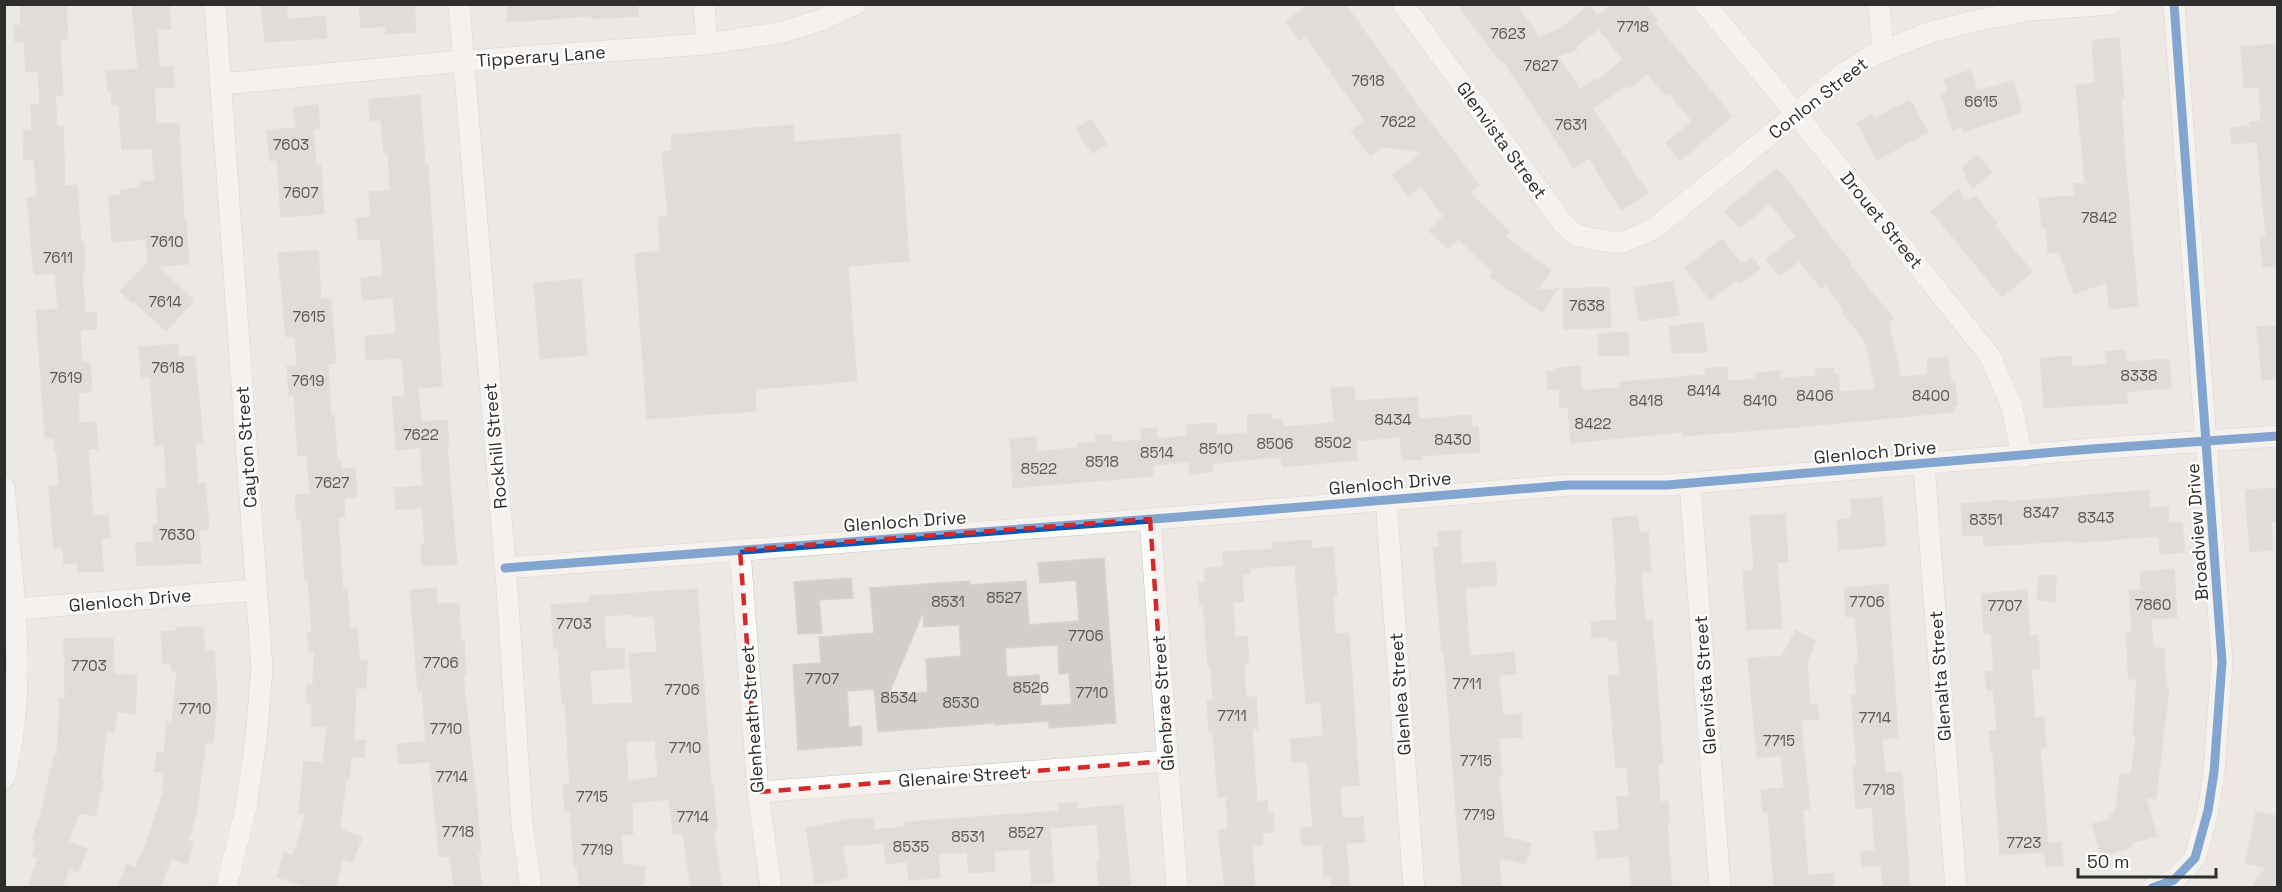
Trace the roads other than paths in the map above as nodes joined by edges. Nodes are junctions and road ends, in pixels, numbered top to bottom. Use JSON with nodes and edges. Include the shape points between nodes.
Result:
{"nodes":[{"id":1,"x":214,"y":4,"type":"edge"},
{"id":2,"x":459,"y":4,"type":"edge"},
{"id":3,"x":705,"y":4,"type":"edge"},
{"id":4,"x":856,"y":4,"type":"edge"},
{"id":5,"x":1403,"y":4,"type":"edge"},
{"id":6,"x":1705,"y":4,"type":"edge"},
{"id":7,"x":1879,"y":4,"type":"edge"},
{"id":8,"x":2112,"y":4,"type":"edge"},
{"id":9,"x":2174,"y":4,"type":"edge"},
{"id":10,"x":707,"y":44,"type":"junction"},
{"id":11,"x":1883,"y":51,"type":"junction"},
{"id":12,"x":463,"y":62,"type":"junction"},
{"id":13,"x":221,"y":84,"type":"junction"},
{"id":14,"x":1796,"y":114,"type":"junction"},
{"id":15,"x":1623,"y":242,"type":"joint"},
{"id":16,"x":2277,"y":436,"type":"edge"},
{"id":17,"x":2207,"y":442,"type":"junction"},
{"id":18,"x":2022,"y":457,"type":"junction"},
{"id":19,"x":1924,"y":465,"type":"junction"},
{"id":20,"x":1690,"y":483,"type":"junction"},
{"id":21,"x":4,"y":487,"type":"edge"},
{"id":22,"x":1386,"y":500,"type":"junction"},
{"id":23,"x":1150,"y":519,"type":"junction"},
{"id":24,"x":740,"y":550,"type":"junction"},
{"id":25,"x":505,"y":568,"type":"junction"},
{"id":26,"x":256,"y":590,"type":"junction"},
{"id":27,"x":9,"y":610,"type":"edge"},
{"id":28,"x":1167,"y":760,"type":"junction"},
{"id":29,"x":4,"y":778,"type":"edge"},
{"id":30,"x":758,"y":792,"type":"junction"},
{"id":31,"x":226,"y":888,"type":"edge"},
{"id":32,"x":531,"y":888,"type":"edge"},
{"id":33,"x":771,"y":888,"type":"edge"},
{"id":34,"x":1177,"y":888,"type":"edge"},
{"id":35,"x":1414,"y":888,"type":"edge"},
{"id":36,"x":1720,"y":888,"type":"edge"},
{"id":37,"x":1956,"y":888,"type":"edge"},
{"id":38,"x":2152,"y":888,"type":"edge"}],
"edges":[{"from":1,"to":13,"type":"street","name":"Cayton Street"},
{"from":2,"to":12,"type":"street","name":"Rockhill Street"},
{"from":3,"to":10,"type":"street"},
{"from":4,"to":10,"type":"street","name":"Tipperary Lane","via":[[783,32]]},
{"from":5,"to":15,"type":"street","name":"Glenvista Street","via":[[1565,226],[1577,235]]},
{"from":6,"to":14,"type":"street","name":"Drouet Street"},
{"from":7,"to":11,"type":"street"},
{"from":8,"to":11,"type":"street","name":"Conlon Street","via":[[2030,10],[1986,19],[1931,32]]},
{"from":9,"to":17,"type":"street","name":"Broadview Drive"},
{"from":10,"to":12,"type":"street","name":"Tipperary Lane"},
{"from":11,"to":14,"type":"street","name":"Conlon Street","via":[[1841,75]]},
{"from":12,"to":13,"type":"street","name":"Tipperary Lane"},
{"from":12,"to":25,"type":"street","name":"Rockhill Street"},
{"from":13,"to":26,"type":"street","name":"Cayton Street"},
{"from":14,"to":15,"type":"street","name":"Conlon Street","via":[[1652,230]]},
{"from":14,"to":18,"type":"street","name":"Drouet Street","via":[[1990,356],[2012,407]]},
{"from":16,"to":17,"type":"street","name":"Glenloch Drive"},
{"from":17,"to":18,"type":"street","name":"Glenloch Drive"},
{"from":17,"to":38,"type":"street","name":"Broadview Drive","via":[[2222,662],[2214,772],[2195,858],[2174,880]]},
{"from":18,"to":19,"type":"street","name":"Glenloch Drive"},
{"from":19,"to":20,"type":"street","name":"Glenloch Drive"},
{"from":19,"to":37,"type":"street","name":"Glenalta Street"},
{"from":20,"to":22,"type":"street","name":"Glenloch Drive","via":[[1569,485]]},
{"from":20,"to":36,"type":"street","name":"Glenvista Street"},
{"from":21,"to":27,"type":"street"},
{"from":22,"to":23,"type":"street","name":"Glenloch Drive"},
{"from":22,"to":35,"type":"street","name":"Glenlea Street"},
{"from":23,"to":24,"type":"street","name":"Glenloch Drive"},
{"from":23,"to":28,"type":"street","name":"Glenbrae Street"},
{"from":24,"to":25,"type":"street","name":"Glenloch Drive"},
{"from":24,"to":30,"type":"street","name":"Glenheath Street"},
{"from":25,"to":32,"type":"street","name":"Rockhill Street","via":[[522,817]]},
{"from":26,"to":27,"type":"street","name":"Glenloch Drive"},
{"from":26,"to":31,"type":"street","name":"Cayton Street","via":[[262,668],[256,739],[246,808]]},
{"from":27,"to":29,"type":"street","via":[[17,705]]},
{"from":28,"to":30,"type":"street","name":"Glenaire Street"},
{"from":28,"to":34,"type":"street","name":"Glenbrae Street"},
{"from":30,"to":33,"type":"street","name":"Glenheath Street"}]}
